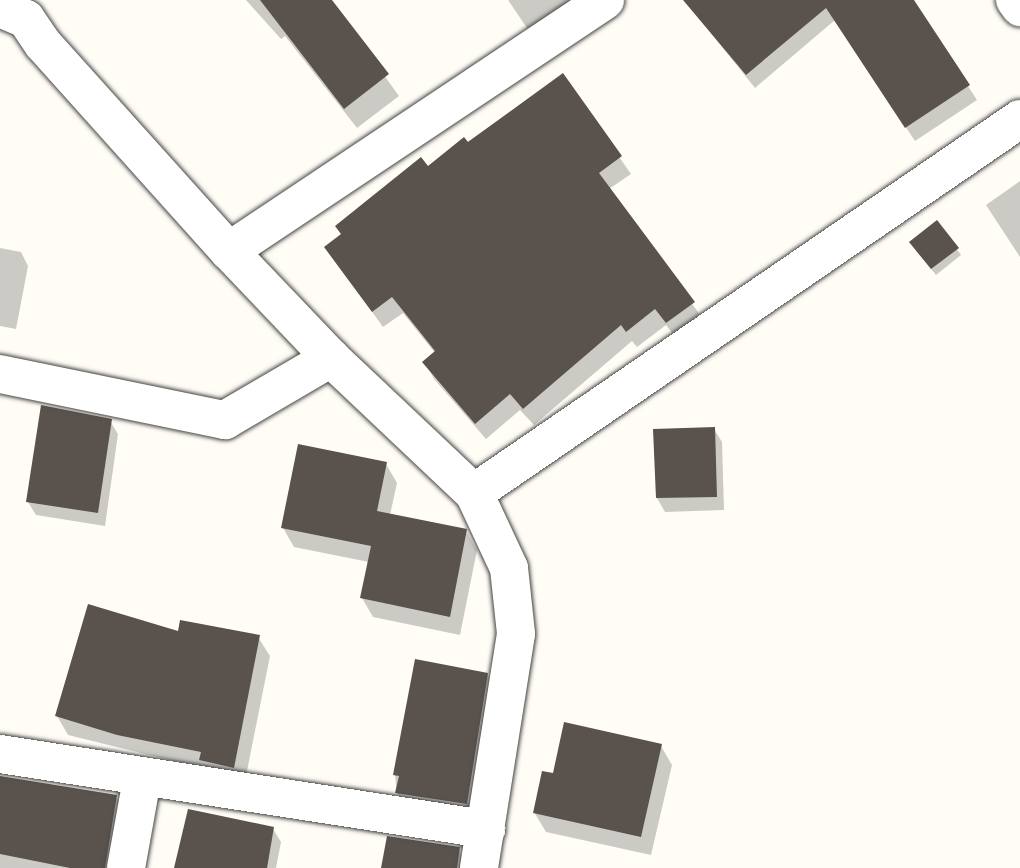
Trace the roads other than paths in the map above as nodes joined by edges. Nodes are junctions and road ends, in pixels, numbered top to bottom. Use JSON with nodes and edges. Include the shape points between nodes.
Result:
{"nodes":[{"id":1,"x":606,"y":0,"type":"edge"},
{"id":2,"x":1015,"y":0,"type":"edge"},
{"id":3,"x":13,"y":6,"type":"edge"},
{"id":4,"x":1020,"y":7,"type":"edge"},
{"id":5,"x":1020,"y":118,"type":"edge"},
{"id":6,"x":229,"y":251,"type":"junction"},
{"id":7,"x":331,"y":358,"type":"junction"},
{"id":8,"x":0,"y":374,"type":"edge"},
{"id":9,"x":474,"y":493,"type":"junction"},
{"id":10,"x":0,"y":754,"type":"edge"},
{"id":11,"x":142,"y":779,"type":"junction"},
{"id":12,"x":486,"y":829,"type":"junction"},
{"id":13,"x":126,"y":868,"type":"edge"},
{"id":14,"x":479,"y":868,"type":"edge"}],
"edges":[{"from":1,"to":6,"type":"street"},
{"from":2,"to":4,"type":"street"},
{"from":3,"to":6,"type":"street"},
{"from":5,"to":9,"type":"street"},
{"from":6,"to":7,"type":"street"},
{"from":7,"to":8,"type":"street","via":[[225,420]]},
{"from":7,"to":9,"type":"street"},
{"from":9,"to":12,"type":"street","via":[[509,568],[516,634]]},
{"from":10,"to":11,"type":"street"},
{"from":11,"to":12,"type":"street"},
{"from":11,"to":13,"type":"street"},
{"from":12,"to":14,"type":"street"}]}
